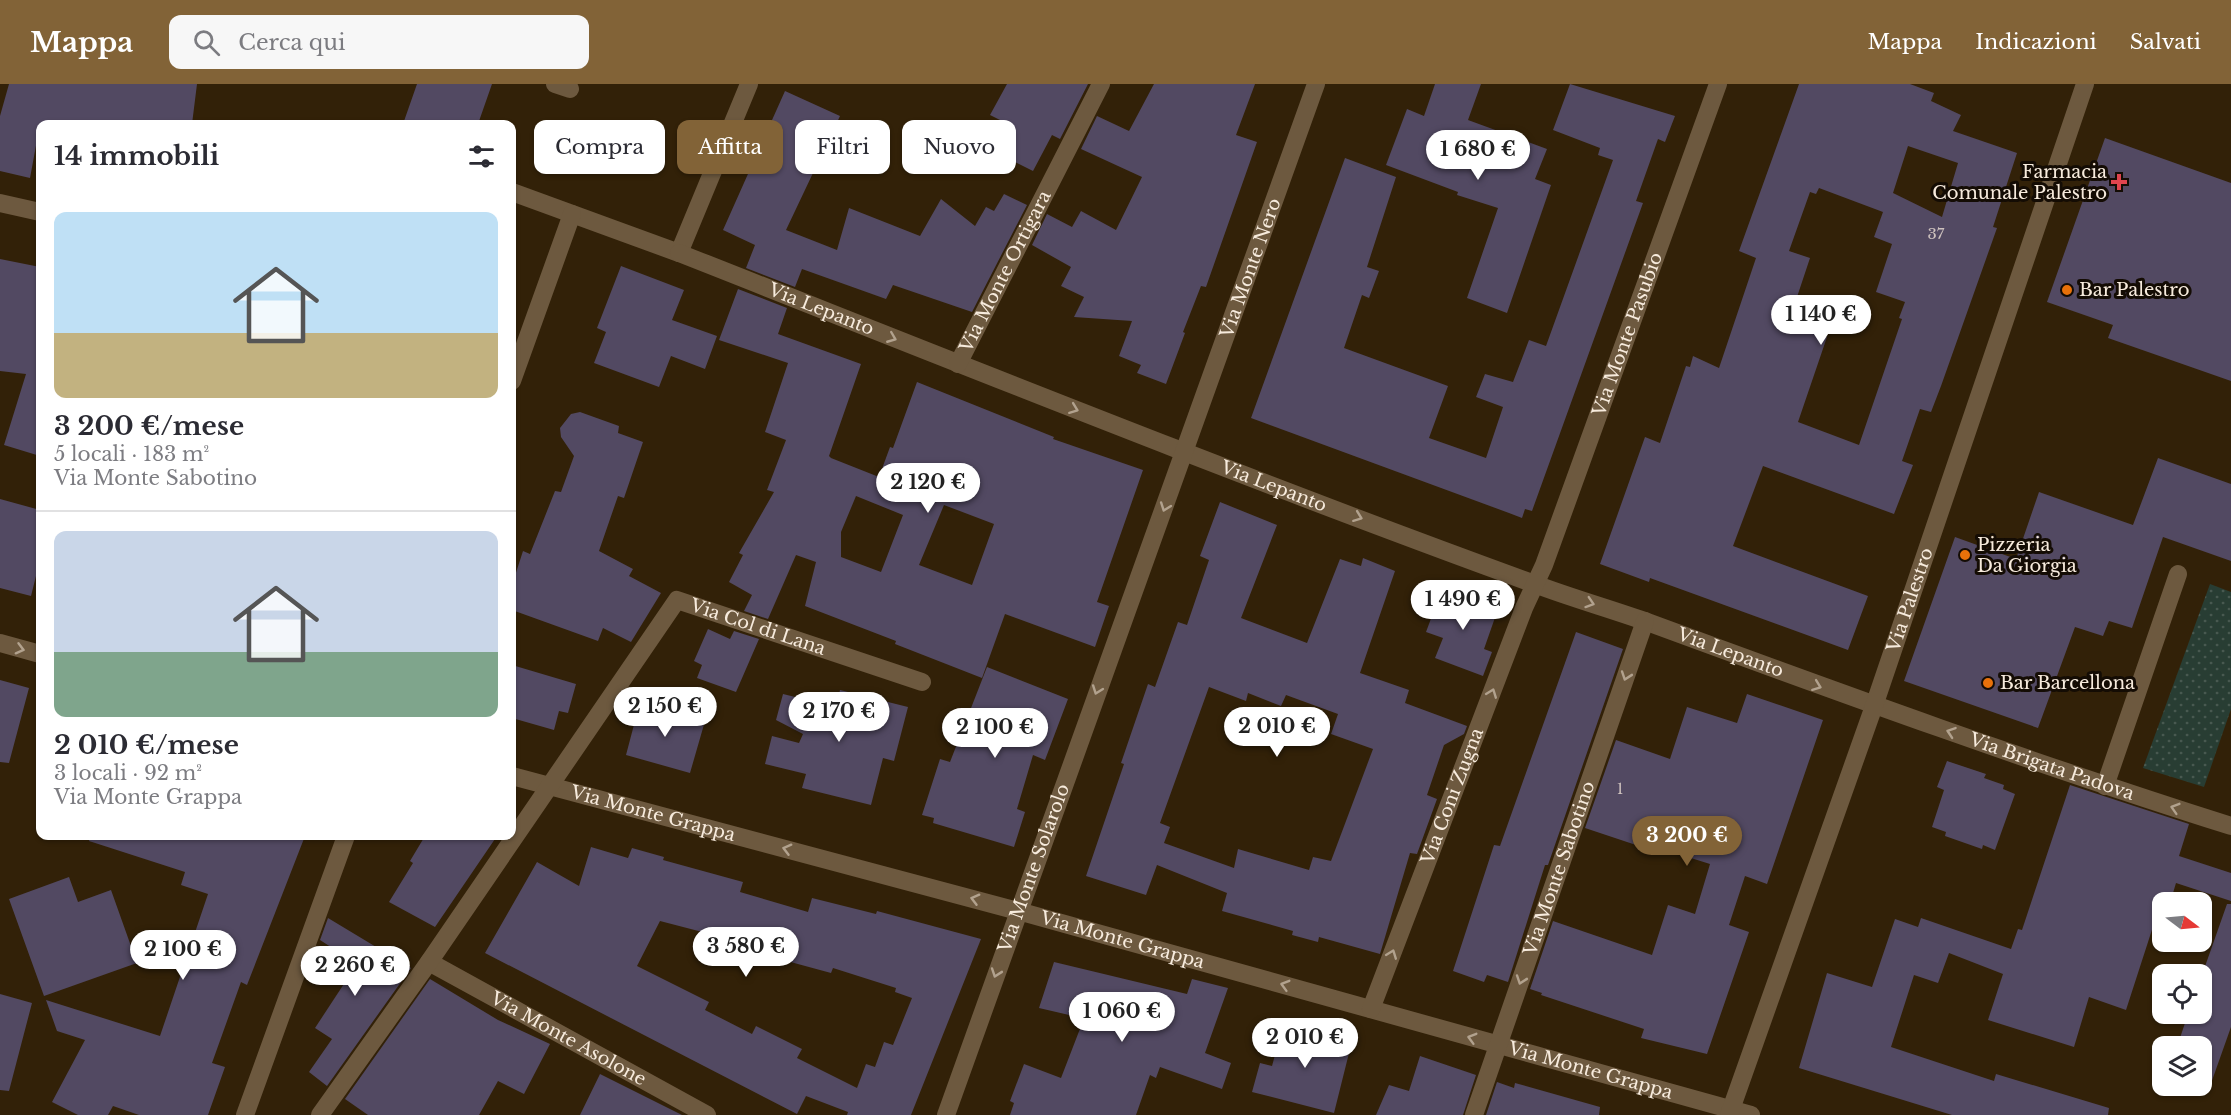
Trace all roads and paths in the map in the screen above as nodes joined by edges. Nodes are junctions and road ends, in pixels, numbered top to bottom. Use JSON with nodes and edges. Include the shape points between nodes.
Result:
{"nodes":[{"id":1,"x":749,"y":84,"type":"edge"},
{"id":2,"x":1101,"y":84,"type":"edge"},
{"id":3,"x":1317,"y":84,"type":"edge"},
{"id":4,"x":1718,"y":84,"type":"edge"},
{"id":5,"x":2085,"y":84,"type":"edge"},
{"id":6,"x":516,"y":193,"type":"edge"},
{"id":7,"x":0,"y":203,"type":"edge"},
{"id":8,"x":36,"y":211,"type":"edge"},
{"id":9,"x":572,"y":214,"type":"junction"},
{"id":10,"x":679,"y":253,"type":"junction"},
{"id":11,"x":958,"y":364,"type":"junction"},
{"id":12,"x":516,"y":370,"type":"edge"},
{"id":13,"x":1185,"y":453,"type":"junction"},
{"id":14,"x":2178,"y":574,"type":"dead end"},
{"id":15,"x":1535,"y":584,"type":"junction"},
{"id":16,"x":1645,"y":621,"type":"junction"},
{"id":17,"x":0,"y":644,"type":"edge"},
{"id":18,"x":36,"y":653,"type":"edge"},
{"id":19,"x":922,"y":682,"type":"dead end"},
{"id":20,"x":1874,"y":706,"type":"junction"},
{"id":21,"x":516,"y":777,"type":"edge"},
{"id":22,"x":551,"y":786,"type":"junction"},
{"id":23,"x":2105,"y":786,"type":"junction"},
{"id":24,"x":2231,"y":826,"type":"edge"},
{"id":25,"x":516,"y":836,"type":"edge"},
{"id":26,"x":345,"y":840,"type":"edge"},
{"id":27,"x":514,"y":840,"type":"edge"},
{"id":28,"x":1018,"y":911,"type":"junction"},
{"id":29,"x":429,"y":962,"type":"junction"},
{"id":30,"x":1371,"y":1009,"type":"junction"},
{"id":31,"x":1498,"y":1046,"type":"junction"},
{"id":32,"x":1730,"y":1112,"type":"edge"},
{"id":33,"x":245,"y":1115,"type":"edge"},
{"id":34,"x":320,"y":1115,"type":"edge"},
{"id":35,"x":707,"y":1115,"type":"edge"},
{"id":36,"x":946,"y":1115,"type":"edge"},
{"id":37,"x":1474,"y":1115,"type":"edge"},
{"id":38,"x":1750,"y":1115,"type":"edge"}],
"edges":[{"from":1,"to":10,"type":"street"},
{"from":2,"to":11,"type":"street","name":"Via Monte Ortigara"},
{"from":3,"to":13,"type":"street","name":"Via Monte Nero"},
{"from":4,"to":15,"type":"street","name":"Via Monte Pasubio"},
{"from":5,"to":20,"type":"street","name":"Via Palestro"},
{"from":6,"to":9,"type":"street","name":"Via Lepanto"},
{"from":7,"to":8,"type":"street"},
{"from":9,"to":10,"type":"street","name":"Via Lepanto"},
{"from":9,"to":12,"type":"street"},
{"from":10,"to":11,"type":"street","name":"Via Lepanto","one_way":true},
{"from":11,"to":13,"type":"street","name":"Via Lepanto","one_way":true},
{"from":13,"to":15,"type":"street","name":"Via Lepanto","one_way":true},
{"from":13,"to":28,"type":"street","name":"Via Monte Solarolo","one_way":true},
{"from":14,"to":23,"type":"street"},
{"from":15,"to":16,"type":"street","name":"Via Lepanto","one_way":true},
{"from":30,"to":15,"type":"street","name":"Via Coni Zugna","one_way":true},
{"from":16,"to":20,"type":"street","name":"Via Lepanto","one_way":true},
{"from":16,"to":31,"type":"street","name":"Via Monte Sabotino","one_way":true},
{"from":17,"to":18,"type":"street","one_way":true},
{"from":19,"to":22,"type":"street","name":"Via Col di Lana","via":[[677,600]]},
{"from":23,"to":20,"type":"street","name":"Via Brigata Padova","one_way":true},
{"from":20,"to":32,"type":"street","name":"Via Palestro"},
{"from":21,"to":22,"type":"street","name":"Via Monte Grappa"},
{"from":22,"to":25,"type":"street","name":"Via Col di Lana"},
{"from":28,"to":22,"type":"street","name":"Via Monte Grappa","one_way":true},
{"from":24,"to":23,"type":"street","name":"Via Brigata Padova","one_way":true},
{"from":26,"to":33,"type":"street"},
{"from":27,"to":29,"type":"street","name":"Via Col di Lana"},
{"from":30,"to":28,"type":"street","name":"Via Monte Grappa","one_way":true},
{"from":28,"to":36,"type":"street","name":"Via Monte Solarolo","one_way":true},
{"from":29,"to":34,"type":"street","name":"Via Col di Lana"},
{"from":29,"to":35,"type":"street","name":"Via Monte Asolone"},
{"from":31,"to":30,"type":"street","name":"Via Monte Grappa","one_way":true},
{"from":31,"to":32,"type":"street","name":"Via Monte Grappa"},
{"from":31,"to":37,"type":"street","name":"Via Monte Sabotino"},
{"from":32,"to":38,"type":"street","name":"Via Monte Grappa"}]}
